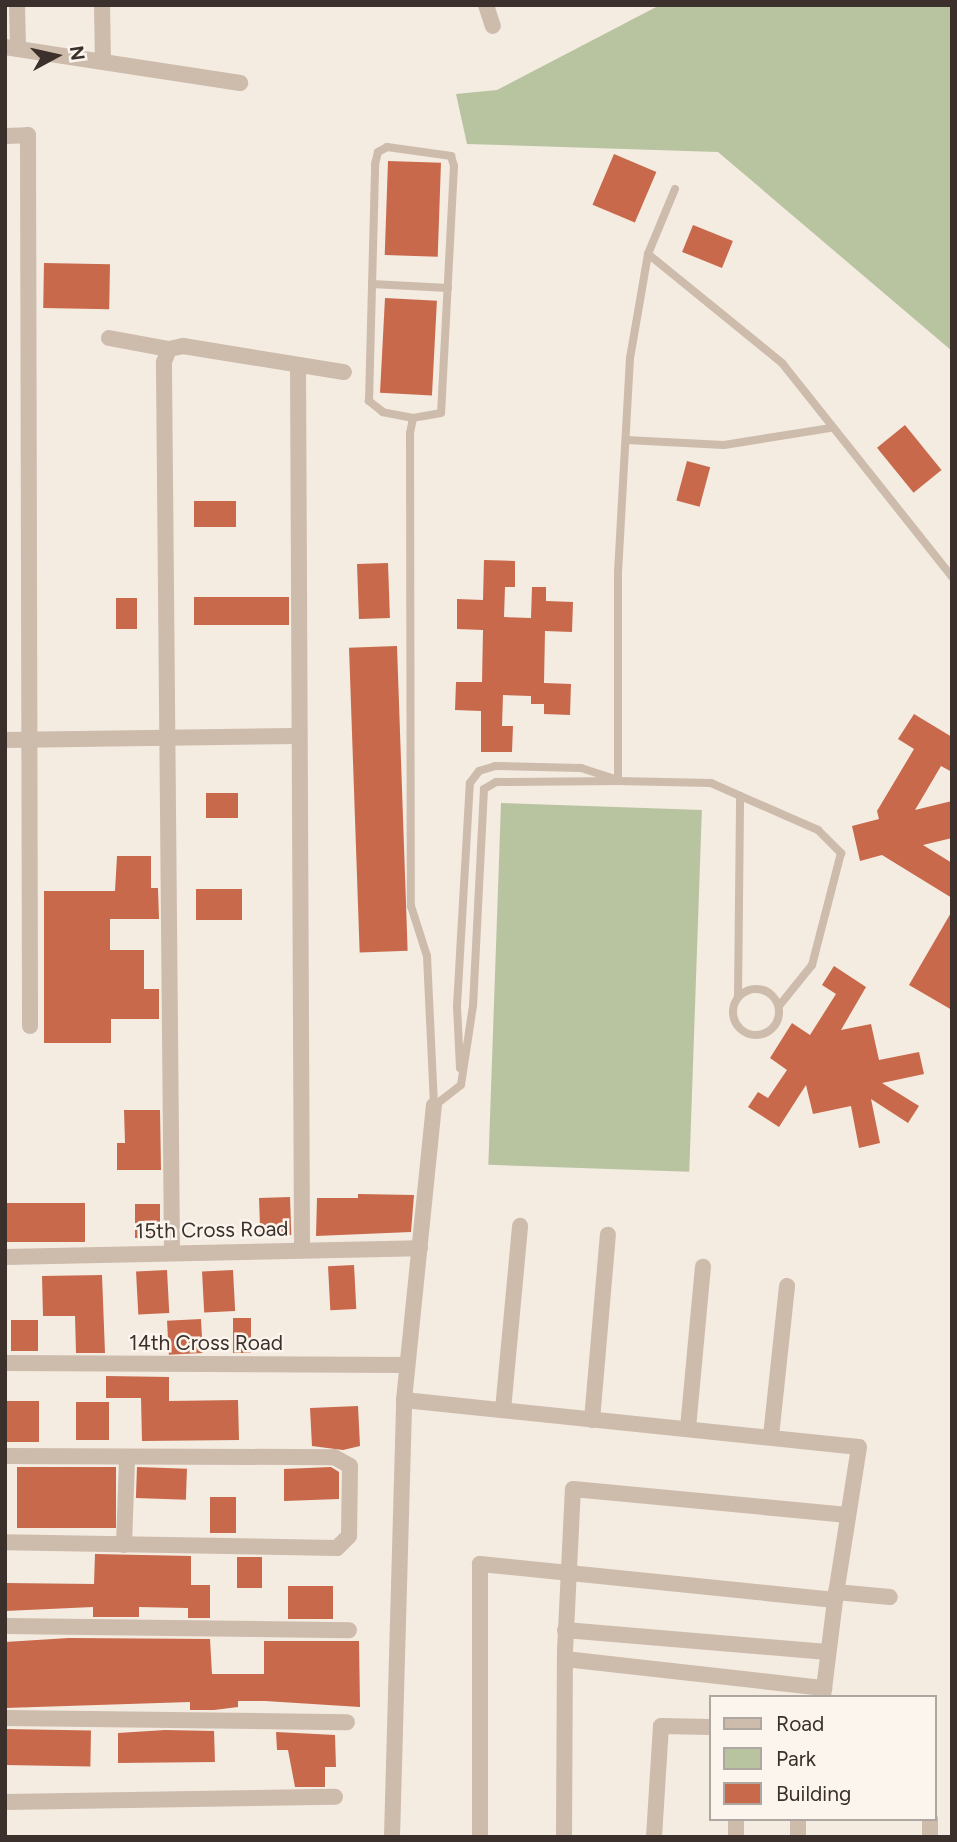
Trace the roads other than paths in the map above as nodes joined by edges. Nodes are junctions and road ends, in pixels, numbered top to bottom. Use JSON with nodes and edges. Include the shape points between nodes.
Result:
{"nodes":[{"id":1,"x":17,"y":5,"type":"edge"},
{"id":2,"x":102,"y":5,"type":"edge"},
{"id":3,"x":486,"y":5,"type":"edge"},
{"id":4,"x":493,"y":26,"type":"dead end"},
{"id":5,"x":12,"y":48,"type":"edge"},
{"id":6,"x":103,"y":61,"type":"junction"},
{"id":7,"x":240,"y":83,"type":"dead end"},
{"id":8,"x":5,"y":136,"type":"edge"},
{"id":9,"x":675,"y":189,"type":"dead end"},
{"id":10,"x":648,"y":254,"type":"junction"},
{"id":11,"x":372,"y":284,"type":"junction"},
{"id":12,"x":447,"y":288,"type":"junction"},
{"id":13,"x":109,"y":338,"type":"dead end"},
{"id":14,"x":169,"y":349,"type":"junction"},
{"id":15,"x":298,"y":365,"type":"junction"},
{"id":16,"x":344,"y":372,"type":"dead end"},
{"id":17,"x":413,"y":418,"type":"junction"},
{"id":18,"x":830,"y":428,"type":"junction"},
{"id":19,"x":626,"y":440,"type":"junction"},
{"id":20,"x":952,"y":577,"type":"edge"},
{"id":21,"x":297,"y":736,"type":"junction"},
{"id":22,"x":169,"y":739,"type":"junction"},
{"id":23,"x":5,"y":740,"type":"edge"},
{"id":24,"x":31,"y":740,"type":"junction"},
{"id":25,"x":618,"y":781,"type":"junction"},
{"id":26,"x":740,"y":796,"type":"junction"},
{"id":27,"x":738,"y":997,"type":"junction"},
{"id":28,"x":779,"y":1006,"type":"junction"},
{"id":29,"x":30,"y":1026,"type":"dead end"},
{"id":30,"x":461,"y":1085,"type":"junction"},
{"id":31,"x":434,"y":1106,"type":"junction"},
{"id":32,"x":520,"y":1226,"type":"dead end"},
{"id":33,"x":608,"y":1235,"type":"dead end"},
{"id":34,"x":420,"y":1248,"type":"junction"},
{"id":35,"x":302,"y":1250,"type":"junction"},
{"id":36,"x":172,"y":1251,"type":"junction"},
{"id":37,"x":5,"y":1257,"type":"edge"},
{"id":38,"x":703,"y":1267,"type":"dead end"},
{"id":39,"x":787,"y":1286,"type":"dead end"},
{"id":40,"x":5,"y":1363,"type":"edge"},
{"id":41,"x":406,"y":1365,"type":"junction"},
{"id":42,"x":404,"y":1400,"type":"junction"},
{"id":43,"x":503,"y":1410,"type":"junction"},
{"id":44,"x":592,"y":1420,"type":"junction"},
{"id":45,"x":688,"y":1428,"type":"junction"},
{"id":46,"x":771,"y":1437,"type":"junction"},
{"id":47,"x":5,"y":1456,"type":"edge"},
{"id":48,"x":127,"y":1458,"type":"junction"},
{"id":49,"x":848,"y":1515,"type":"junction"},
{"id":50,"x":5,"y":1542,"type":"edge"},
{"id":51,"x":124,"y":1545,"type":"junction"},
{"id":52,"x":567,"y":1572,"type":"junction"},
{"id":53,"x":836,"y":1596,"type":"junction"},
{"id":54,"x":890,"y":1597,"type":"dead end"},
{"id":55,"x":5,"y":1626,"type":"edge"},
{"id":56,"x":349,"y":1630,"type":"dead end"},
{"id":57,"x":565,"y":1630,"type":"junction"},
{"id":58,"x":827,"y":1652,"type":"junction"},
{"id":59,"x":565,"y":1659,"type":"junction"},
{"id":60,"x":824,"y":1692,"type":"edge"},
{"id":61,"x":5,"y":1717,"type":"edge"},
{"id":62,"x":347,"y":1722,"type":"dead end"},
{"id":63,"x":708,"y":1727,"type":"edge"},
{"id":64,"x":335,"y":1797,"type":"dead end"},
{"id":65,"x":5,"y":1802,"type":"edge"},
{"id":66,"x":392,"y":1837,"type":"edge"},
{"id":67,"x":480,"y":1837,"type":"edge"},
{"id":68,"x":564,"y":1837,"type":"edge"},
{"id":69,"x":654,"y":1837,"type":"edge"}],
"edges":[{"from":1,"to":5,"type":"street"},
{"from":2,"to":6,"type":"street"},
{"from":3,"to":4,"type":"street"},
{"from":5,"to":6,"type":"street"},
{"from":6,"to":7,"type":"street"},
{"from":8,"to":24,"type":"street","via":[[28,135]]},
{"from":9,"to":10,"type":"lane"},
{"from":10,"to":18,"type":"lane","via":[[782,363]]},
{"from":10,"to":19,"type":"lane","via":[[630,358]]},
{"from":11,"to":12,"type":"lane"},
{"from":11,"to":12,"type":"lane","via":[[375,164],[378,152],[387,147],[451,156]]},
{"from":11,"to":17,"type":"lane","via":[[369,401],[383,412]]},
{"from":12,"to":17,"type":"lane","via":[[441,413]]},
{"from":13,"to":14,"type":"street"},
{"from":14,"to":15,"type":"street","via":[[183,346]]},
{"from":14,"to":22,"type":"street","via":[[164,362]]},
{"from":15,"to":16,"type":"street"},
{"from":15,"to":21,"type":"street"},
{"from":17,"to":31,"type":"lane","via":[[411,906],[427,956]]},
{"from":18,"to":19,"type":"lane","via":[[724,445]]},
{"from":18,"to":20,"type":"lane"},
{"from":19,"to":25,"type":"lane","via":[[618,571]]},
{"from":21,"to":22,"type":"street"},
{"from":21,"to":35,"type":"street"},
{"from":22,"to":24,"type":"street"},
{"from":22,"to":36,"type":"street"},
{"from":23,"to":24,"type":"street"},
{"from":24,"to":29,"type":"street"},
{"from":25,"to":26,"type":"lane","via":[[711,783]]},
{"from":25,"to":30,"type":"lane","via":[[496,782],[484,789],[473,1006]]},
{"from":25,"to":30,"type":"lane","via":[[581,768],[495,766],[480,771],[470,783],[457,1006]]},
{"from":26,"to":27,"type":"lane"},
{"from":26,"to":28,"type":"lane","via":[[818,830],[841,853],[812,965]]},
{"from":27,"to":28,"type":"lane","via":[[750,989],[765,990]]},
{"from":27,"to":28,"type":"lane","via":[[734,1019],[751,1035],[773,1028]]},
{"from":30,"to":31,"type":"lane"},
{"from":31,"to":34,"type":"street"},
{"from":32,"to":43,"type":"street"},
{"from":33,"to":44,"type":"street"},
{"from":34,"to":35,"type":"street","name":"15th Cross Road"},
{"from":34,"to":41,"type":"street"},
{"from":35,"to":36,"type":"street","name":"15th Cross Road"},
{"from":36,"to":37,"type":"street","name":"15th Cross Road"},
{"from":38,"to":45,"type":"street"},
{"from":39,"to":46,"type":"street"},
{"from":40,"to":41,"type":"street","name":"14th Cross Road"},
{"from":41,"to":42,"type":"street"},
{"from":42,"to":43,"type":"street"},
{"from":42,"to":66,"type":"street"},
{"from":43,"to":44,"type":"street"},
{"from":44,"to":45,"type":"street"},
{"from":45,"to":46,"type":"street"},
{"from":46,"to":49,"type":"street","via":[[859,1447]]},
{"from":47,"to":48,"type":"street"},
{"from":48,"to":51,"type":"street"},
{"from":48,"to":51,"type":"street","via":[[334,1457],[350,1466],[349,1536],[337,1548],[321,1550]]},
{"from":49,"to":52,"type":"street","via":[[573,1489]]},
{"from":49,"to":53,"type":"street"},
{"from":50,"to":51,"type":"street"},
{"from":52,"to":53,"type":"street"},
{"from":52,"to":57,"type":"street"},
{"from":52,"to":67,"type":"street","via":[[480,1564]]},
{"from":53,"to":54,"type":"street"},
{"from":53,"to":58,"type":"street"},
{"from":55,"to":56,"type":"street"},
{"from":57,"to":58,"type":"street"},
{"from":57,"to":59,"type":"street"},
{"from":58,"to":60,"type":"street"},
{"from":59,"to":60,"type":"street"},
{"from":59,"to":68,"type":"street"},
{"from":61,"to":62,"type":"street"},
{"from":63,"to":69,"type":"street","via":[[661,1726]]},
{"from":64,"to":65,"type":"street"}]}
